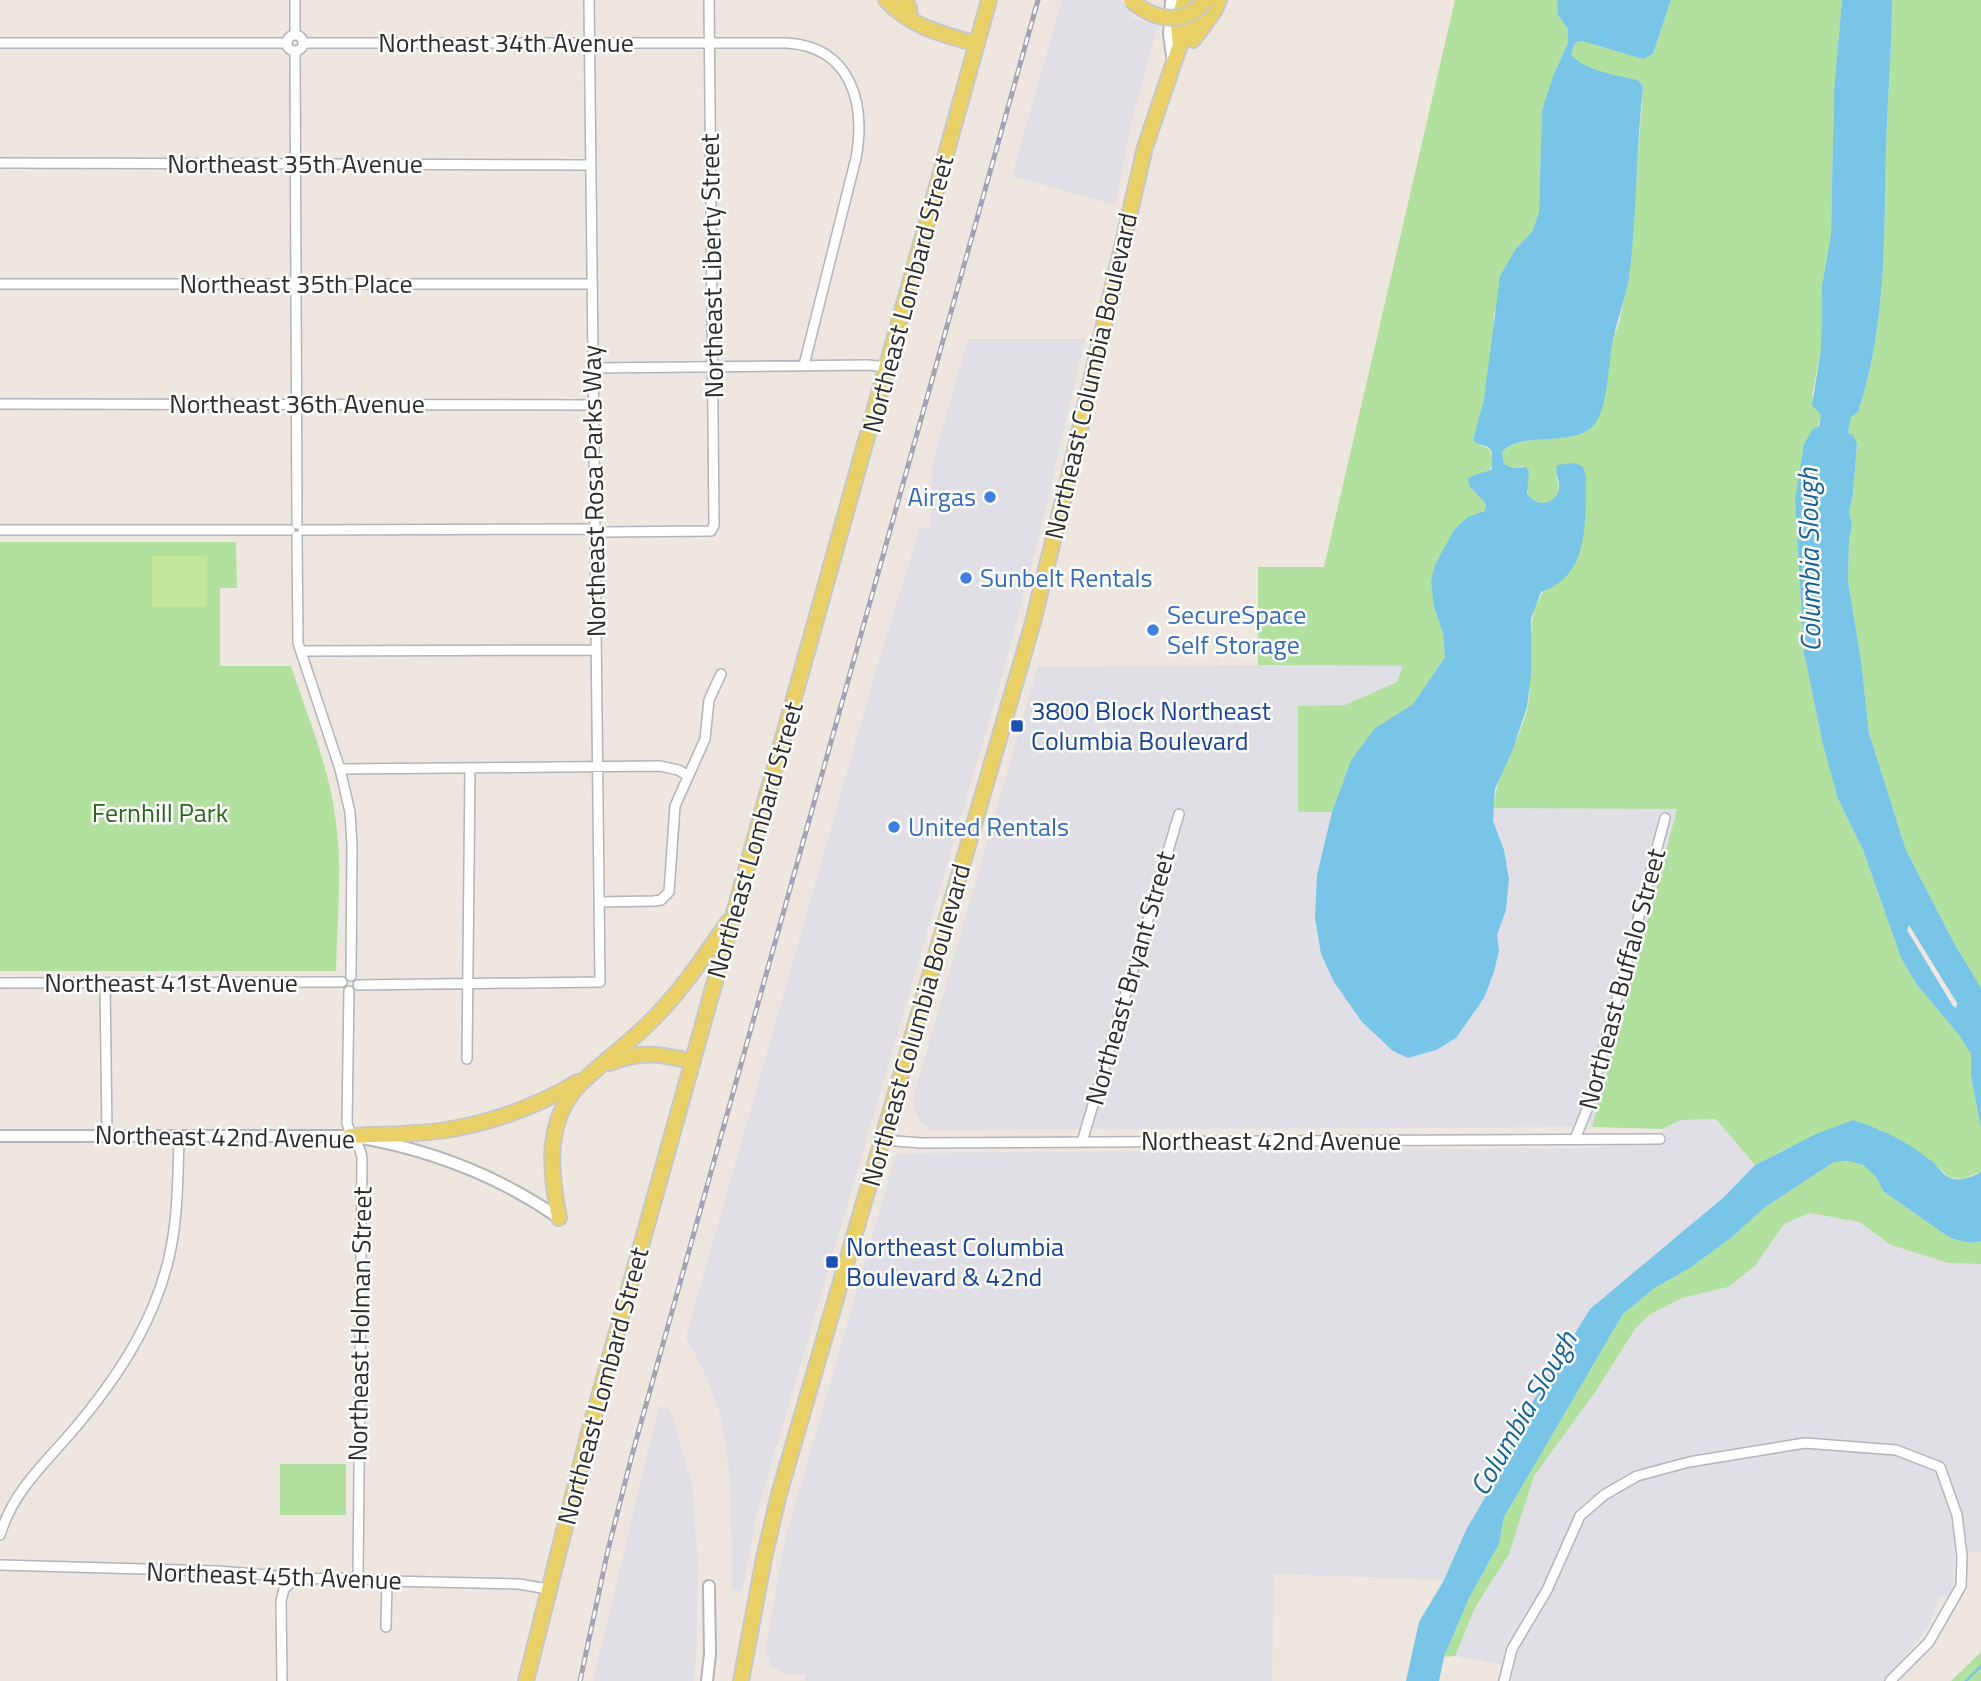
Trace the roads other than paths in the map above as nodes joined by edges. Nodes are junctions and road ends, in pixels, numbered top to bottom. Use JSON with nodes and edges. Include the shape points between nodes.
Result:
{"nodes":[{"id":1,"x":295,"y":0,"type":"edge"},
{"id":2,"x":589,"y":0,"type":"edge"},
{"id":3,"x":709,"y":0,"type":"edge"},
{"id":4,"x":886,"y":0,"type":"edge"},
{"id":5,"x":905,"y":0,"type":"edge"},
{"id":6,"x":989,"y":0,"type":"edge"},
{"id":7,"x":1131,"y":0,"type":"edge"},
{"id":8,"x":1172,"y":0,"type":"edge"},
{"id":9,"x":1184,"y":0,"type":"edge"},
{"id":10,"x":1200,"y":0,"type":"edge"},
{"id":11,"x":1206,"y":0,"type":"edge"},
{"id":12,"x":1219,"y":0,"type":"edge"},
{"id":13,"x":910,"y":19,"type":"junction"},
{"id":14,"x":295,"y":35,"type":"junction"},
{"id":15,"x":0,"y":43,"type":"edge"},
{"id":16,"x":287,"y":43,"type":"junction"},
{"id":17,"x":303,"y":43,"type":"junction"},
{"id":18,"x":710,"y":43,"type":"junction"},
{"id":19,"x":590,"y":44,"type":"junction"},
{"id":20,"x":977,"y":44,"type":"junction"},
{"id":21,"x":1180,"y":45,"type":"junction"},
{"id":22,"x":295,"y":51,"type":"junction"},
{"id":23,"x":1174,"y":62,"type":"junction"},
{"id":24,"x":0,"y":163,"type":"edge"},
{"id":25,"x":296,"y":163,"type":"junction"},
{"id":26,"x":591,"y":165,"type":"junction"},
{"id":27,"x":0,"y":284,"type":"edge"},
{"id":28,"x":296,"y":284,"type":"junction"},
{"id":29,"x":592,"y":284,"type":"junction"},
{"id":30,"x":804,"y":365,"type":"junction"},
{"id":31,"x":712,"y":366,"type":"junction"},
{"id":32,"x":888,"y":367,"type":"junction"},
{"id":33,"x":593,"y":368,"type":"junction"},
{"id":34,"x":0,"y":404,"type":"edge"},
{"id":35,"x":296,"y":404,"type":"junction"},
{"id":36,"x":593,"y":405,"type":"junction"},
{"id":37,"x":0,"y":530,"type":"edge"},
{"id":38,"x":297,"y":530,"type":"junction"},
{"id":39,"x":595,"y":530,"type":"junction"},
{"id":40,"x":596,"y":650,"type":"junction"},
{"id":41,"x":301,"y":652,"type":"junction"},
{"id":42,"x":721,"y":674,"type":"dead end"},
{"id":43,"x":598,"y":767,"type":"junction"},
{"id":44,"x":470,"y":768,"type":"junction"},
{"id":45,"x":340,"y":769,"type":"junction"},
{"id":46,"x":687,"y":775,"type":"junction"},
{"id":47,"x":1179,"y":814,"type":"dead end"},
{"id":48,"x":1665,"y":818,"type":"dead end"},
{"id":49,"x":599,"y":902,"type":"junction"},
{"id":50,"x":734,"y":914,"type":"junction"},
{"id":51,"x":346,"y":979,"type":"junction"},
{"id":52,"x":0,"y":983,"type":"edge"},
{"id":53,"x":105,"y":983,"type":"junction"},
{"id":54,"x":468,"y":983,"type":"junction"},
{"id":55,"x":358,"y":985,"type":"junction"},
{"id":56,"x":349,"y":991,"type":"junction"},
{"id":57,"x":467,"y":1059,"type":"dead end"},
{"id":58,"x":693,"y":1062,"type":"junction"},
{"id":59,"x":591,"y":1074,"type":"junction"},
{"id":60,"x":0,"y":1136,"type":"edge"},
{"id":61,"x":107,"y":1136,"type":"junction"},
{"id":62,"x":179,"y":1136,"type":"junction"},
{"id":63,"x":350,"y":1136,"type":"junction"},
{"id":64,"x":1575,"y":1139,"type":"junction"},
{"id":65,"x":1660,"y":1139,"type":"dead end"},
{"id":66,"x":883,"y":1140,"type":"junction"},
{"id":67,"x":1082,"y":1142,"type":"junction"},
{"id":68,"x":559,"y":1218,"type":"joint"},
{"id":69,"x":0,"y":1535,"type":"edge"},
{"id":70,"x":0,"y":1565,"type":"edge"},
{"id":71,"x":358,"y":1578,"type":"junction"},
{"id":72,"x":295,"y":1579,"type":"junction"},
{"id":73,"x":387,"y":1581,"type":"junction"},
{"id":74,"x":709,"y":1586,"type":"dead end"},
{"id":75,"x":548,"y":1589,"type":"junction"},
{"id":76,"x":386,"y":1628,"type":"dead end"},
{"id":77,"x":282,"y":1681,"type":"edge"},
{"id":78,"x":526,"y":1681,"type":"edge"},
{"id":79,"x":707,"y":1681,"type":"edge"},
{"id":80,"x":741,"y":1681,"type":"edge"},
{"id":81,"x":1504,"y":1681,"type":"edge"},
{"id":82,"x":1890,"y":1681,"type":"edge"}],
"edges":[{"from":1,"to":14,"type":"street"},
{"from":2,"to":19,"type":"street","name":"Northeast Rosa Parks Way"},
{"from":3,"to":18,"type":"street","name":"Northeast Liberty Street"},
{"from":4,"to":13,"type":"main road","via":[[900,16]]},
{"from":5,"to":13,"type":"main road"},
{"from":6,"to":20,"type":"main road","name":"Northeast Lombard Street"},
{"from":7,"to":11,"type":"main road","bridge":true,"via":[[1147,13],[1167,18],[1191,13]]},
{"from":8,"to":23,"type":"main road"},
{"from":9,"to":21,"type":"main road","name":"Northeast Columbia Boulevard","via":[[1178,23]]},
{"from":10,"to":21,"type":"main road","name":"Northeast Columbia Boulevard","via":[[1194,26]]},
{"from":12,"to":23,"type":"main road"},
{"from":13,"to":20,"type":"main road","via":[[928,30]]},
{"from":14,"to":16,"type":"street"},
{"from":14,"to":17,"type":"street"},
{"from":15,"to":16,"type":"street"},
{"from":16,"to":22,"type":"street"},
{"from":17,"to":19,"type":"street","name":"Northeast 34th Avenue"},
{"from":17,"to":22,"type":"street"},
{"from":18,"to":19,"type":"street","name":"Northeast 34th Avenue"},
{"from":18,"to":30,"type":"street","name":"Northeast 34th Avenue","via":[[810,46],[838,65],[855,96],[859,143]]},
{"from":18,"to":31,"type":"street","name":"Northeast Liberty Street"},
{"from":19,"to":26,"type":"street","name":"Northeast Rosa Parks Way"},
{"from":20,"to":32,"type":"main road","name":"Northeast Lombard Street"},
{"from":21,"to":23,"type":"main road","name":"Northeast Columbia Boulevard"},
{"from":22,"to":25,"type":"street"},
{"from":23,"to":66,"type":"main road","name":"Northeast Columbia Boulevard","via":[[1140,165],[1034,618]]},
{"from":24,"to":25,"type":"street","name":"Northeast 35th Avenue"},
{"from":25,"to":26,"type":"street","name":"Northeast 35th Avenue"},
{"from":25,"to":28,"type":"street"},
{"from":26,"to":29,"type":"street","name":"Northeast Rosa Parks Way"},
{"from":27,"to":28,"type":"street","name":"Northeast 35th Place"},
{"from":28,"to":29,"type":"street","name":"Northeast 35th Place"},
{"from":28,"to":35,"type":"street"},
{"from":29,"to":33,"type":"street","name":"Northeast Rosa Parks Way"},
{"from":30,"to":31,"type":"street"},
{"from":30,"to":32,"type":"street"},
{"from":31,"to":33,"type":"street"},
{"from":31,"to":39,"type":"street","name":"Northeast Liberty Street","via":[[711,531]]},
{"from":32,"to":50,"type":"main road","name":"Northeast Lombard Street"},
{"from":33,"to":36,"type":"street","name":"Northeast Rosa Parks Way"},
{"from":34,"to":35,"type":"street","name":"Northeast 36th Avenue"},
{"from":35,"to":36,"type":"street","name":"Northeast 36th Avenue"},
{"from":35,"to":38,"type":"street"},
{"from":36,"to":39,"type":"street","name":"Northeast Rosa Parks Way"},
{"from":37,"to":38,"type":"street"},
{"from":38,"to":39,"type":"street"},
{"from":38,"to":41,"type":"street","via":[[296,628]]},
{"from":39,"to":40,"type":"street","name":"Northeast Rosa Parks Way"},
{"from":40,"to":41,"type":"street"},
{"from":40,"to":43,"type":"street","name":"Northeast Rosa Parks Way"},
{"from":41,"to":45,"type":"street"},
{"from":42,"to":46,"type":"street","via":[[709,700],[705,739]]},
{"from":43,"to":44,"type":"street"},
{"from":43,"to":46,"type":"street","via":[[660,766]]},
{"from":43,"to":49,"type":"street","name":"Northeast Rosa Parks Way"},
{"from":44,"to":45,"type":"street"},
{"from":44,"to":54,"type":"street"},
{"from":45,"to":51,"type":"street","via":[[351,825]]},
{"from":46,"to":49,"type":"street","via":[[673,817],[669,892],[661,900]]},
{"from":47,"to":67,"type":"street","name":"Northeast Bryant Street"},
{"from":48,"to":64,"type":"street","name":"Northeast Buffalo Street","via":[[1588,1107]]},
{"from":49,"to":54,"type":"street","name":"Northeast Rosa Parks Way","via":[[600,982]]},
{"from":50,"to":58,"type":"main road","name":"Northeast Lombard Street"},
{"from":50,"to":59,"type":"main road","via":[[651,1021]]},
{"from":51,"to":53,"type":"street","name":"Northeast 41st Avenue"},
{"from":51,"to":55,"type":"street","via":[[356,979]]},
{"from":51,"to":56,"type":"street","via":[[344,989]]},
{"from":52,"to":53,"type":"street","name":"Northeast 41st Avenue"},
{"from":53,"to":61,"type":"street"},
{"from":54,"to":55,"type":"street"},
{"from":54,"to":57,"type":"street"},
{"from":55,"to":56,"type":"street"},
{"from":56,"to":63,"type":"street","name":"Northeast Holman Street"},
{"from":58,"to":59,"type":"main road","via":[[641,1054],[613,1061]]},
{"from":58,"to":75,"type":"main road","name":"Northeast Lombard Street"},
{"from":59,"to":63,"type":"main road","via":[[543,1101],[488,1121],[451,1130]]},
{"from":59,"to":68,"type":"main road","via":[[570,1096],[551,1146]]},
{"from":60,"to":61,"type":"street","name":"Northeast 42nd Avenue"},
{"from":61,"to":62,"type":"street","name":"Northeast 42nd Avenue"},
{"from":62,"to":63,"type":"street","name":"Northeast 42nd Avenue"},
{"from":62,"to":69,"type":"street","via":[[172,1247],[153,1309],[113,1379],[24,1486]]},
{"from":63,"to":68,"type":"street","name":"Northeast 42nd Avenue","via":[[383,1141],[470,1168]]},
{"from":63,"to":71,"type":"street","name":"Northeast Holman Street","via":[[362,1158]]},
{"from":64,"to":65,"type":"street","name":"Northeast 42nd Avenue"},
{"from":64,"to":67,"type":"street","name":"Northeast 42nd Avenue"},
{"from":66,"to":67,"type":"street","name":"Northeast 42nd Avenue"},
{"from":66,"to":80,"type":"main road","name":"Northeast Columbia Boulevard","via":[[776,1503]]},
{"from":70,"to":72,"type":"street","name":"Northeast 45th Avenue","via":[[216,1571]]},
{"from":71,"to":72,"type":"street","name":"Northeast 45th Avenue"},
{"from":71,"to":73,"type":"street","name":"Northeast 45th Avenue"},
{"from":72,"to":77,"type":"street","via":[[281,1601]]},
{"from":73,"to":75,"type":"street","name":"Northeast 45th Avenue","via":[[519,1584]]},
{"from":73,"to":76,"type":"street"},
{"from":74,"to":79,"type":"street"},
{"from":75,"to":78,"type":"main road","name":"Northeast Lombard Street"},
{"from":81,"to":82,"type":"street","via":[[1512,1648],[1547,1590],[1580,1516],[1604,1495],[1637,1476],[1689,1462],[1805,1443],[1896,1450],[1940,1467],[1957,1515],[1961,1586],[1932,1637]]}]}
